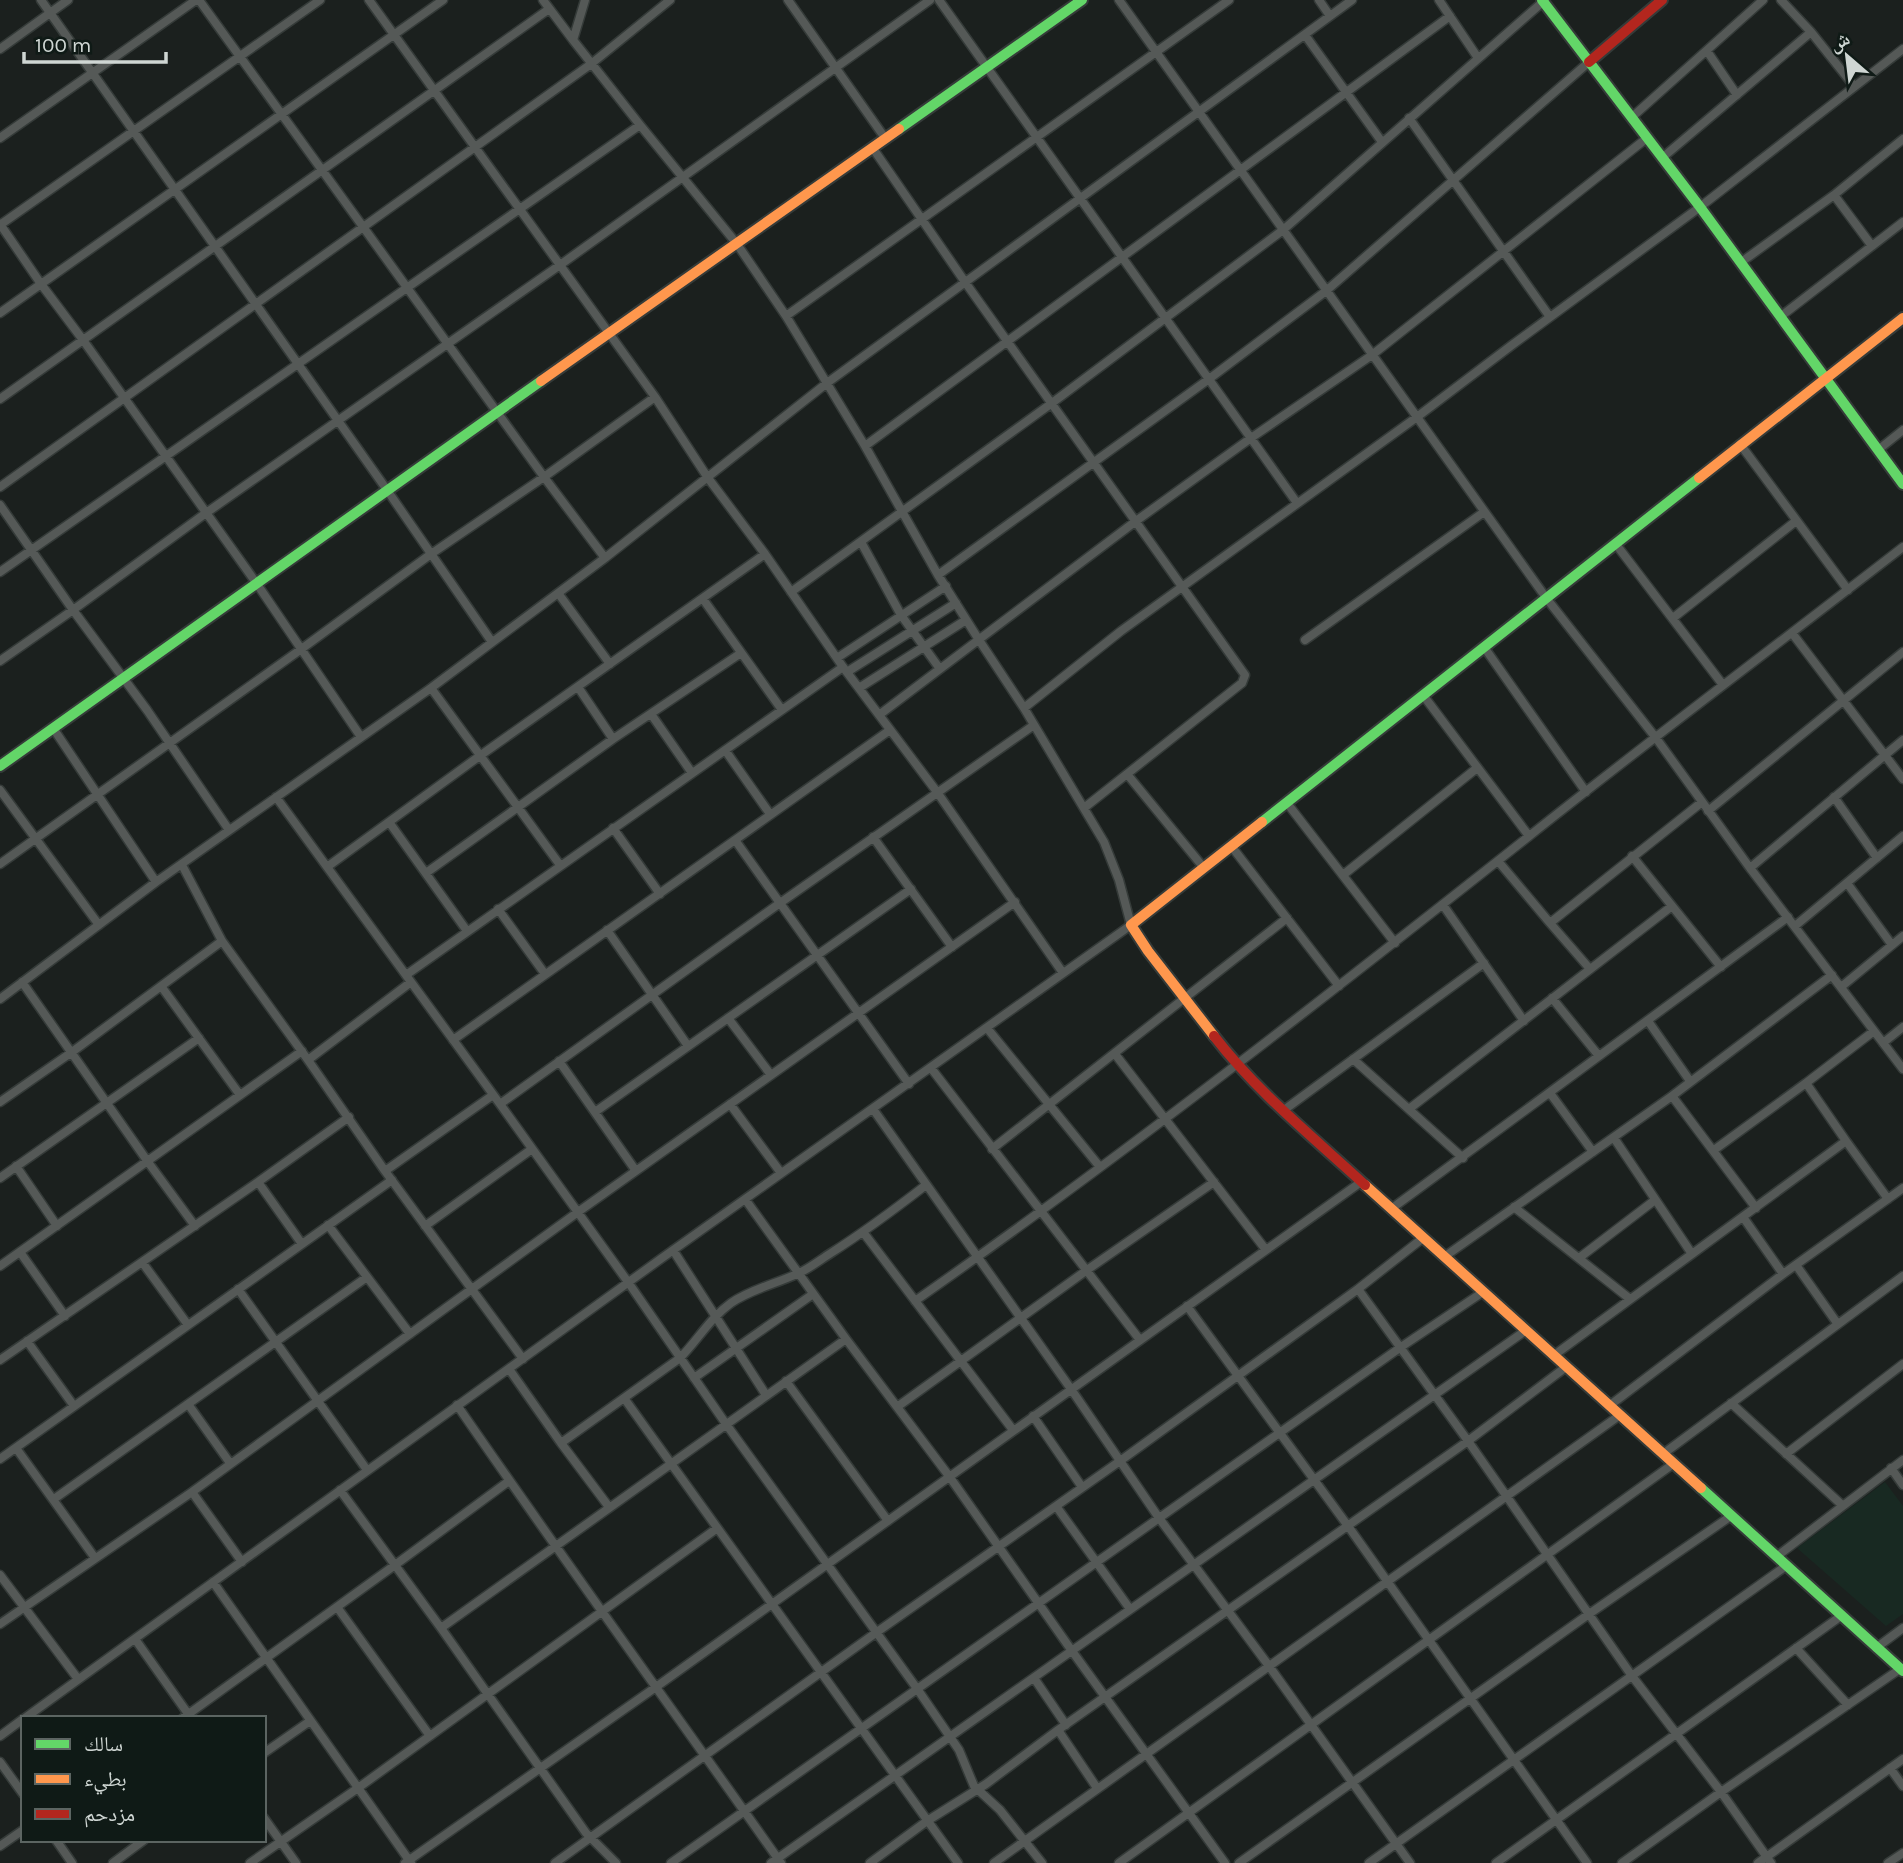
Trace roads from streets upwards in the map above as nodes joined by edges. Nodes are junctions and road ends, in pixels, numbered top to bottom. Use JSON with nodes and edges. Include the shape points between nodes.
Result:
{"nodes":[{"id":1,"x":41,"y":0,"type":"edge"},
{"id":2,"x":68,"y":0,"type":"edge"},
{"id":3,"x":197,"y":0,"type":"edge"},
{"id":4,"x":320,"y":0,"type":"edge"},
{"id":5,"x":369,"y":0,"type":"edge"},
{"id":6,"x":443,"y":0,"type":"edge"},
{"id":7,"x":543,"y":0,"type":"edge"},
{"id":8,"x":585,"y":0,"type":"edge"},
{"id":9,"x":670,"y":0,"type":"edge"},
{"id":10,"x":930,"y":0,"type":"edge"},
{"id":11,"x":939,"y":0,"type":"edge"},
{"id":12,"x":1082,"y":0,"type":"edge"},
{"id":13,"x":1118,"y":0,"type":"edge"},
{"id":14,"x":1229,"y":0,"type":"edge"},
{"id":15,"x":1318,"y":0,"type":"edge"},
{"id":16,"x":1352,"y":0,"type":"edge"},
{"id":17,"x":1439,"y":0,"type":"edge"},
{"id":18,"x":1543,"y":0,"type":"edge"},
{"id":19,"x":1662,"y":0,"type":"edge"},
{"id":20,"x":1763,"y":0,"type":"edge"},
{"id":21,"x":1781,"y":0,"type":"edge"},
{"id":22,"x":793,"y":2,"type":"edge"},
{"id":23,"x":549,"y":9,"type":"junction"},
{"id":24,"x":50,"y":12,"type":"junction"},
{"id":25,"x":1330,"y":16,"type":"junction"},
{"id":26,"x":1450,"y":16,"type":"junction"},
{"id":27,"x":1811,"y":32,"type":"junction"},
{"id":28,"x":394,"y":34,"type":"junction"},
{"id":29,"x":1305,"y":35,"type":"junction"},
{"id":30,"x":573,"y":40,"type":"junction"},
{"id":31,"x":0,"y":49,"type":"edge"},
{"id":32,"x":1707,"y":51,"type":"junction"},
{"id":33,"x":1156,"y":52,"type":"junction"},
{"id":34,"x":1901,"y":55,"type":"edge"},
{"id":35,"x":239,"y":56,"type":"junction"},
{"id":36,"x":1478,"y":58,"type":"junction"},
{"id":37,"x":1589,"y":62,"type":"junction"},
{"id":38,"x":591,"y":64,"type":"junction"},
{"id":39,"x":987,"y":66,"type":"junction"},
{"id":40,"x":835,"y":67,"type":"junction"},
{"id":41,"x":92,"y":72,"type":"junction"},
{"id":42,"x":1854,"y":86,"type":"junction"},
{"id":43,"x":435,"y":90,"type":"junction"},
{"id":44,"x":1347,"y":93,"type":"junction"},
{"id":45,"x":1737,"y":95,"type":"junction"},
{"id":46,"x":1198,"y":112,"type":"junction"},
{"id":47,"x":282,"y":114,"type":"junction"},
{"id":48,"x":1409,"y":118,"type":"junction"},
{"id":49,"x":1631,"y":118,"type":"junction"},
{"id":50,"x":640,"y":125,"type":"junction"},
{"id":51,"x":133,"y":131,"type":"junction"},
{"id":52,"x":1037,"y":136,"type":"junction"},
{"id":53,"x":0,"y":138,"type":"edge"},
{"id":54,"x":885,"y":138,"type":"junction"},
{"id":55,"x":1647,"y":138,"type":"junction"},
{"id":56,"x":1903,"y":139,"type":"edge"},
{"id":57,"x":1382,"y":142,"type":"junction"},
{"id":58,"x":872,"y":147,"type":"junction"},
{"id":59,"x":474,"y":148,"type":"junction"},
{"id":60,"x":1662,"y":158,"type":"junction"},
{"id":61,"x":321,"y":170,"type":"junction"},
{"id":62,"x":1240,"y":170,"type":"junction"},
{"id":63,"x":683,"y":176,"type":"junction"},
{"id":64,"x":1454,"y":181,"type":"junction"},
{"id":65,"x":175,"y":190,"type":"junction"},
{"id":66,"x":1834,"y":195,"type":"junction"},
{"id":67,"x":1080,"y":198,"type":"junction"},
{"id":68,"x":1700,"y":207,"type":"junction"},
{"id":69,"x":519,"y":210,"type":"junction"},
{"id":70,"x":921,"y":219,"type":"junction"},
{"id":71,"x":1903,"y":222,"type":"edge"},
{"id":72,"x":0,"y":224,"type":"edge"},
{"id":73,"x":364,"y":228,"type":"junction"},
{"id":74,"x":1283,"y":230,"type":"junction"},
{"id":75,"x":737,"y":244,"type":"junction"},
{"id":76,"x":1872,"y":246,"type":"junction"},
{"id":77,"x":214,"y":247,"type":"junction"},
{"id":78,"x":1504,"y":252,"type":"junction"},
{"id":79,"x":1122,"y":257,"type":"junction"},
{"id":80,"x":1740,"y":263,"type":"junction"},
{"id":81,"x":560,"y":265,"type":"junction"},
{"id":82,"x":965,"y":282,"type":"junction"},
{"id":83,"x":41,"y":284,"type":"junction"},
{"id":84,"x":406,"y":287,"type":"junction"},
{"id":85,"x":1326,"y":291,"type":"junction"},
{"id":86,"x":255,"y":305,"type":"junction"},
{"id":87,"x":0,"y":313,"type":"edge"},
{"id":88,"x":786,"y":316,"type":"junction"},
{"id":89,"x":1550,"y":317,"type":"junction"},
{"id":90,"x":1780,"y":317,"type":"junction"},
{"id":91,"x":1166,"y":318,"type":"junction"},
{"id":92,"x":1902,"y":319,"type":"edge"},
{"id":93,"x":608,"y":333,"type":"junction"},
{"id":94,"x":83,"y":340,"type":"junction"},
{"id":95,"x":1007,"y":341,"type":"junction"},
{"id":96,"x":449,"y":344,"type":"junction"},
{"id":97,"x":1372,"y":355,"type":"junction"},
{"id":98,"x":297,"y":363,"type":"junction"},
{"id":99,"x":1825,"y":378,"type":"junction"},
{"id":100,"x":1209,"y":379,"type":"junction"},
{"id":101,"x":827,"y":383,"type":"junction"},
{"id":102,"x":655,"y":397,"type":"junction"},
{"id":103,"x":0,"y":399,"type":"edge"},
{"id":104,"x":124,"y":399,"type":"junction"},
{"id":105,"x":1052,"y":403,"type":"junction"},
{"id":106,"x":498,"y":411,"type":"junction"},
{"id":107,"x":1417,"y":417,"type":"junction"},
{"id":108,"x":338,"y":421,"type":"junction"},
{"id":109,"x":1903,"y":430,"type":"edge"},
{"id":110,"x":1251,"y":438,"type":"junction"},
{"id":111,"x":1740,"y":444,"type":"junction"},
{"id":112,"x":864,"y":446,"type":"junction"},
{"id":113,"x":1878,"y":450,"type":"junction"},
{"id":114,"x":165,"y":457,"type":"junction"},
{"id":115,"x":1094,"y":463,"type":"junction"},
{"id":116,"x":544,"y":477,"type":"junction"},
{"id":117,"x":708,"y":478,"type":"junction"},
{"id":118,"x":1903,"y":484,"type":"edge"},
{"id":119,"x":0,"y":486,"type":"edge"},
{"id":120,"x":387,"y":490,"type":"junction"},
{"id":121,"x":1297,"y":503,"type":"junction"},
{"id":122,"x":0,"y":505,"type":"edge"},
{"id":123,"x":902,"y":512,"type":"junction"},
{"id":124,"x":1484,"y":512,"type":"junction"},
{"id":125,"x":206,"y":513,"type":"junction"},
{"id":126,"x":1136,"y":520,"type":"junction"},
{"id":127,"x":1796,"y":521,"type":"junction"},
{"id":128,"x":861,"y":542,"type":"junction"},
{"id":129,"x":1615,"y":543,"type":"junction"},
{"id":130,"x":1903,"y":547,"type":"edge"},
{"id":131,"x":31,"y":550,"type":"junction"},
{"id":132,"x":431,"y":554,"type":"junction"},
{"id":133,"x":765,"y":554,"type":"junction"},
{"id":134,"x":605,"y":558,"type":"junction"},
{"id":135,"x":0,"y":572,"type":"edge"},
{"id":136,"x":938,"y":575,"type":"junction"},
{"id":137,"x":257,"y":584,"type":"junction"},
{"id":138,"x":946,"y":586,"type":"junction"},
{"id":139,"x":1183,"y":587,"type":"junction"},
{"id":140,"x":1848,"y":590,"type":"junction"},
{"id":141,"x":791,"y":592,"type":"junction"},
{"id":142,"x":558,"y":593,"type":"junction"},
{"id":143,"x":703,"y":599,"type":"junction"},
{"id":144,"x":1546,"y":599,"type":"junction"},
{"id":145,"x":956,"y":603,"type":"junction"},
{"id":146,"x":73,"y":610,"type":"junction"},
{"id":147,"x":901,"y":615,"type":"junction"},
{"id":148,"x":1673,"y":618,"type":"junction"},
{"id":149,"x":967,"y":620,"type":"junction"},
{"id":150,"x":911,"y":631,"type":"junction"},
{"id":151,"x":1792,"y":633,"type":"junction"},
{"id":152,"x":979,"y":640,"type":"junction"},
{"id":153,"x":1305,"y":640,"type":"dead end"},
{"id":154,"x":492,"y":642,"type":"junction"},
{"id":155,"x":1483,"y":647,"type":"junction"},
{"id":156,"x":300,"y":649,"type":"junction"},
{"id":157,"x":923,"y":649,"type":"junction"},
{"id":158,"x":1903,"y":652,"type":"edge"},
{"id":159,"x":741,"y":653,"type":"junction"},
{"id":160,"x":836,"y":657,"type":"junction"},
{"id":161,"x":0,"y":661,"type":"edge"},
{"id":162,"x":610,"y":664,"type":"junction"},
{"id":163,"x":940,"y":669,"type":"junction"},
{"id":164,"x":845,"y":670,"type":"junction"},
{"id":165,"x":124,"y":678,"type":"junction"},
{"id":166,"x":1723,"y":685,"type":"junction"},
{"id":167,"x":578,"y":687,"type":"junction"},
{"id":168,"x":431,"y":688,"type":"junction"},
{"id":169,"x":859,"y":688,"type":"junction"},
{"id":170,"x":1423,"y":695,"type":"junction"},
{"id":171,"x":1843,"y":701,"type":"junction"},
{"id":172,"x":1024,"y":708,"type":"junction"},
{"id":173,"x":782,"y":710,"type":"junction"},
{"id":174,"x":651,"y":714,"type":"junction"},
{"id":175,"x":879,"y":715,"type":"junction"},
{"id":176,"x":1034,"y":725,"type":"junction"},
{"id":177,"x":53,"y":729,"type":"junction"},
{"id":178,"x":890,"y":730,"type":"junction"},
{"id":179,"x":361,"y":737,"type":"junction"},
{"id":180,"x":1656,"y":738,"type":"junction"},
{"id":181,"x":613,"y":739,"type":"junction"},
{"id":182,"x":1903,"y":740,"type":"edge"},
{"id":183,"x":170,"y":743,"type":"junction"},
{"id":184,"x":725,"y":750,"type":"junction"},
{"id":185,"x":481,"y":755,"type":"junction"},
{"id":186,"x":1885,"y":755,"type":"junction"},
{"id":187,"x":0,"y":766,"type":"edge"},
{"id":188,"x":1477,"y":768,"type":"junction"},
{"id":189,"x":692,"y":773,"type":"junction"},
{"id":190,"x":1127,"y":774,"type":"junction"},
{"id":191,"x":1903,"y":779,"type":"edge"},
{"id":192,"x":0,"y":790,"type":"edge"},
{"id":193,"x":937,"y":792,"type":"junction"},
{"id":194,"x":1586,"y":792,"type":"junction"},
{"id":195,"x":97,"y":795,"type":"junction"},
{"id":196,"x":276,"y":797,"type":"junction"},
{"id":197,"x":1834,"y":797,"type":"junction"},
{"id":198,"x":1702,"y":802,"type":"junction"},
{"id":199,"x":1287,"y":803,"type":"junction"},
{"id":200,"x":519,"y":806,"type":"junction"},
{"id":201,"x":1084,"y":808,"type":"junction"},
{"id":202,"x":1708,"y":811,"type":"junction"},
{"id":203,"x":770,"y":814,"type":"junction"},
{"id":204,"x":389,"y":822,"type":"junction"},
{"id":205,"x":613,"y":828,"type":"junction"},
{"id":206,"x":229,"y":830,"type":"junction"},
{"id":207,"x":1529,"y":836,"type":"junction"},
{"id":208,"x":1903,"y":836,"type":"edge"},
{"id":209,"x":873,"y":837,"type":"junction"},
{"id":210,"x":34,"y":838,"type":"junction"},
{"id":211,"x":735,"y":840,"type":"junction"},
{"id":212,"x":1232,"y":846,"type":"junction"},
{"id":213,"x":1632,"y":856,"type":"junction"},
{"id":214,"x":1877,"y":858,"type":"junction"},
{"id":215,"x":1498,"y":861,"type":"junction"},
{"id":216,"x":0,"y":864,"type":"edge"},
{"id":217,"x":182,"y":865,"type":"junction"},
{"id":218,"x":561,"y":865,"type":"junction"},
{"id":219,"x":327,"y":867,"type":"junction"},
{"id":220,"x":1204,"y":868,"type":"junction"},
{"id":221,"x":1751,"y":868,"type":"junction"},
{"id":222,"x":426,"y":873,"type":"junction"},
{"id":223,"x":1343,"y":875,"type":"junction"},
{"id":224,"x":156,"y":882,"type":"junction"},
{"id":225,"x":1847,"y":883,"type":"junction"},
{"id":226,"x":911,"y":889,"type":"junction"},
{"id":227,"x":660,"y":894,"type":"junction"},
{"id":228,"x":780,"y":902,"type":"junction"},
{"id":229,"x":1015,"y":902,"type":"junction"},
{"id":230,"x":1443,"y":905,"type":"junction"},
{"id":231,"x":1672,"y":906,"type":"junction"},
{"id":232,"x":498,"y":909,"type":"junction"},
{"id":233,"x":1788,"y":917,"type":"junction"},
{"id":234,"x":1287,"y":918,"type":"junction"},
{"id":235,"x":1550,"y":923,"type":"junction"},
{"id":236,"x":99,"y":925,"type":"junction"},
{"id":237,"x":1130,"y":925,"type":"junction"},
{"id":238,"x":1795,"y":926,"type":"junction"},
{"id":239,"x":607,"y":930,"type":"junction"},
{"id":240,"x":467,"y":931,"type":"junction"},
{"id":241,"x":1903,"y":936,"type":"edge"},
{"id":242,"x":222,"y":941,"type":"junction"},
{"id":243,"x":1395,"y":943,"type":"junction"},
{"id":244,"x":1892,"y":945,"type":"junction"},
{"id":245,"x":952,"y":947,"type":"junction"},
{"id":246,"x":818,"y":955,"type":"junction"},
{"id":247,"x":1484,"y":963,"type":"junction"},
{"id":248,"x":1721,"y":967,"type":"junction"},
{"id":249,"x":1590,"y":969,"type":"junction"},
{"id":250,"x":1063,"y":973,"type":"junction"},
{"id":251,"x":545,"y":974,"type":"junction"},
{"id":252,"x":1832,"y":975,"type":"junction"},
{"id":253,"x":409,"y":979,"type":"junction"},
{"id":254,"x":22,"y":982,"type":"junction"},
{"id":255,"x":161,"y":986,"type":"junction"},
{"id":256,"x":1339,"y":986,"type":"junction"},
{"id":257,"x":1841,"y":987,"type":"junction"},
{"id":258,"x":652,"y":994,"type":"junction"},
{"id":259,"x":1184,"y":998,"type":"junction"},
{"id":260,"x":1552,"y":998,"type":"junction"},
{"id":261,"x":0,"y":999,"type":"edge"},
{"id":262,"x":859,"y":1012,"type":"junction"},
{"id":263,"x":728,"y":1018,"type":"junction"},
{"id":264,"x":1524,"y":1021,"type":"junction"},
{"id":265,"x":1648,"y":1021,"type":"junction"},
{"id":266,"x":1903,"y":1027,"type":"edge"},
{"id":267,"x":988,"y":1028,"type":"junction"},
{"id":268,"x":1874,"y":1031,"type":"junction"},
{"id":269,"x":199,"y":1038,"type":"junction"},
{"id":270,"x":453,"y":1040,"type":"junction"},
{"id":271,"x":1883,"y":1043,"type":"junction"},
{"id":272,"x":688,"y":1046,"type":"junction"},
{"id":273,"x":302,"y":1051,"type":"junction"},
{"id":274,"x":72,"y":1052,"type":"junction"},
{"id":275,"x":1115,"y":1054,"type":"junction"},
{"id":276,"x":1599,"y":1056,"type":"junction"},
{"id":277,"x":1353,"y":1059,"type":"junction"},
{"id":278,"x":309,"y":1060,"type":"junction"},
{"id":279,"x":559,"y":1061,"type":"junction"},
{"id":280,"x":1237,"y":1065,"type":"junction"},
{"id":281,"x":931,"y":1068,"type":"junction"},
{"id":282,"x":1903,"y":1069,"type":"edge"},
{"id":283,"x":771,"y":1075,"type":"junction"},
{"id":284,"x":1690,"y":1081,"type":"junction"},
{"id":285,"x":1806,"y":1083,"type":"junction"},
{"id":286,"x":909,"y":1084,"type":"junction"},
{"id":287,"x":1550,"y":1093,"type":"junction"},
{"id":288,"x":240,"y":1095,"type":"junction"},
{"id":289,"x":493,"y":1095,"type":"junction"},
{"id":290,"x":1672,"y":1096,"type":"junction"},
{"id":291,"x":0,"y":1102,"type":"edge"},
{"id":292,"x":107,"y":1103,"type":"junction"},
{"id":293,"x":500,"y":1104,"type":"junction"},
{"id":294,"x":730,"y":1104,"type":"junction"},
{"id":295,"x":1049,"y":1104,"type":"junction"},
{"id":296,"x":873,"y":1109,"type":"junction"},
{"id":297,"x":1409,"y":1109,"type":"junction"},
{"id":298,"x":1284,"y":1111,"type":"junction"},
{"id":299,"x":595,"y":1112,"type":"junction"},
{"id":300,"x":348,"y":1117,"type":"junction"},
{"id":301,"x":1165,"y":1119,"type":"junction"},
{"id":302,"x":1614,"y":1138,"type":"junction"},
{"id":303,"x":1846,"y":1141,"type":"junction"},
{"id":304,"x":532,"y":1149,"type":"junction"},
{"id":305,"x":992,"y":1149,"type":"junction"},
{"id":306,"x":1713,"y":1150,"type":"junction"},
{"id":307,"x":1593,"y":1152,"type":"junction"},
{"id":308,"x":1463,"y":1158,"type":"junction"},
{"id":309,"x":148,"y":1162,"type":"junction"},
{"id":310,"x":16,"y":1167,"type":"junction"},
{"id":311,"x":1100,"y":1167,"type":"junction"},
{"id":312,"x":385,"y":1171,"type":"junction"},
{"id":313,"x":636,"y":1171,"type":"junction"},
{"id":314,"x":781,"y":1173,"type":"junction"},
{"id":315,"x":0,"y":1178,"type":"edge"},
{"id":316,"x":392,"y":1180,"type":"junction"},
{"id":317,"x":258,"y":1182,"type":"junction"},
{"id":318,"x":1214,"y":1182,"type":"junction"},
{"id":319,"x":1361,"y":1182,"type":"junction"},
{"id":320,"x":926,"y":1185,"type":"junction"},
{"id":321,"x":1903,"y":1188,"type":"edge"},
{"id":322,"x":746,"y":1199,"type":"junction"},
{"id":323,"x":1888,"y":1199,"type":"junction"},
{"id":324,"x":1655,"y":1200,"type":"junction"},
{"id":325,"x":1514,"y":1207,"type":"junction"},
{"id":326,"x":1756,"y":1208,"type":"junction"},
{"id":327,"x":1391,"y":1209,"type":"junction"},
{"id":328,"x":578,"y":1212,"type":"junction"},
{"id":329,"x":1041,"y":1212,"type":"junction"},
{"id":330,"x":1743,"y":1217,"type":"junction"},
{"id":331,"x":328,"y":1225,"type":"junction"},
{"id":332,"x":57,"y":1226,"type":"junction"},
{"id":333,"x":195,"y":1226,"type":"junction"},
{"id":334,"x":425,"y":1226,"type":"junction"},
{"id":335,"x":863,"y":1232,"type":"junction"},
{"id":336,"x":1423,"y":1238,"type":"junction"},
{"id":337,"x":302,"y":1244,"type":"junction"},
{"id":338,"x":673,"y":1250,"type":"junction"},
{"id":339,"x":1266,"y":1250,"type":"junction"},
{"id":340,"x":20,"y":1252,"type":"junction"},
{"id":341,"x":1692,"y":1254,"type":"junction"},
{"id":342,"x":977,"y":1257,"type":"junction"},
{"id":343,"x":1444,"y":1257,"type":"junction"},
{"id":344,"x":1579,"y":1258,"type":"junction"},
{"id":345,"x":142,"y":1262,"type":"junction"},
{"id":346,"x":1796,"y":1265,"type":"junction"},
{"id":347,"x":0,"y":1266,"type":"edge"},
{"id":348,"x":1087,"y":1270,"type":"junction"},
{"id":349,"x":799,"y":1273,"type":"junction"},
{"id":350,"x":1783,"y":1274,"type":"junction"},
{"id":351,"x":1903,"y":1276,"type":"edge"},
{"id":352,"x":367,"y":1277,"type":"junction"},
{"id":353,"x":628,"y":1282,"type":"junction"},
{"id":354,"x":238,"y":1289,"type":"junction"},
{"id":355,"x":1358,"y":1289,"type":"junction"},
{"id":356,"x":471,"y":1290,"type":"junction"},
{"id":357,"x":1483,"y":1292,"type":"junction"},
{"id":358,"x":813,"y":1294,"type":"junction"},
{"id":359,"x":1630,"y":1299,"type":"junction"},
{"id":360,"x":915,"y":1301,"type":"junction"},
{"id":361,"x":1187,"y":1306,"type":"junction"},
{"id":362,"x":65,"y":1316,"type":"junction"},
{"id":363,"x":715,"y":1317,"type":"junction"},
{"id":364,"x":1021,"y":1318,"type":"junction"},
{"id":365,"x":1837,"y":1323,"type":"junction"},
{"id":366,"x":188,"y":1325,"type":"junction"},
{"id":367,"x":1525,"y":1331,"type":"junction"},
{"id":368,"x":410,"y":1334,"type":"junction"},
{"id":369,"x":846,"y":1339,"type":"junction"},
{"id":370,"x":1140,"y":1340,"type":"junction"},
{"id":371,"x":27,"y":1342,"type":"junction"},
{"id":372,"x":275,"y":1342,"type":"junction"},
{"id":373,"x":1401,"y":1347,"type":"junction"},
{"id":374,"x":736,"y":1349,"type":"junction"},
{"id":375,"x":1553,"y":1356,"type":"junction"},
{"id":376,"x":680,"y":1358,"type":"junction"},
{"id":377,"x":523,"y":1359,"type":"junction"},
{"id":378,"x":0,"y":1360,"type":"edge"},
{"id":379,"x":961,"y":1362,"type":"junction"},
{"id":380,"x":1903,"y":1364,"type":"edge"},
{"id":381,"x":1566,"y":1367,"type":"junction"},
{"id":382,"x":509,"y":1369,"type":"junction"},
{"id":383,"x":1238,"y":1375,"type":"junction"},
{"id":384,"x":694,"y":1378,"type":"junction"},
{"id":385,"x":786,"y":1381,"type":"junction"},
{"id":386,"x":1071,"y":1389,"type":"junction"},
{"id":387,"x":1434,"y":1394,"type":"junction"},
{"id":388,"x":766,"y":1395,"type":"junction"},
{"id":389,"x":624,"y":1398,"type":"junction"},
{"id":390,"x":317,"y":1401,"type":"junction"},
{"id":391,"x":1731,"y":1403,"type":"junction"},
{"id":392,"x":188,"y":1404,"type":"junction"},
{"id":393,"x":457,"y":1405,"type":"junction"},
{"id":394,"x":74,"y":1406,"type":"junction"},
{"id":395,"x":1609,"y":1406,"type":"junction"},
{"id":396,"x":897,"y":1408,"type":"junction"},
{"id":397,"x":1620,"y":1415,"type":"junction"},
{"id":398,"x":1033,"y":1416,"type":"junction"},
{"id":399,"x":726,"y":1424,"type":"junction"},
{"id":400,"x":1013,"y":1430,"type":"junction"},
{"id":401,"x":1280,"y":1433,"type":"junction"},
{"id":402,"x":1468,"y":1441,"type":"junction"},
{"id":403,"x":561,"y":1443,"type":"junction"},
{"id":404,"x":16,"y":1448,"type":"junction"},
{"id":405,"x":1663,"y":1454,"type":"junction"},
{"id":406,"x":1786,"y":1454,"type":"junction"},
{"id":407,"x":0,"y":1459,"type":"edge"},
{"id":408,"x":1903,"y":1460,"type":"edge"},
{"id":409,"x":1120,"y":1461,"type":"junction"},
{"id":410,"x":230,"y":1463,"type":"junction"},
{"id":411,"x":670,"y":1464,"type":"junction"},
{"id":412,"x":1673,"y":1464,"type":"junction"},
{"id":413,"x":1891,"y":1468,"type":"junction"},
{"id":414,"x":367,"y":1470,"type":"junction"},
{"id":415,"x":949,"y":1476,"type":"junction"},
{"id":416,"x":1314,"y":1479,"type":"junction"},
{"id":417,"x":509,"y":1480,"type":"junction"},
{"id":418,"x":1903,"y":1485,"type":"edge"},
{"id":419,"x":1082,"y":1487,"type":"junction"},
{"id":420,"x":340,"y":1490,"type":"junction"},
{"id":421,"x":192,"y":1492,"type":"junction"},
{"id":422,"x":1507,"y":1497,"type":"junction"},
{"id":423,"x":54,"y":1499,"type":"junction"},
{"id":424,"x":1842,"y":1505,"type":"junction"},
{"id":425,"x":1056,"y":1506,"type":"junction"},
{"id":426,"x":609,"y":1507,"type":"junction"},
{"id":427,"x":1731,"y":1516,"type":"junction"},
{"id":428,"x":1159,"y":1518,"type":"junction"},
{"id":429,"x":888,"y":1521,"type":"junction"},
{"id":430,"x":1348,"y":1526,"type":"junction"},
{"id":431,"x":716,"y":1529,"type":"junction"},
{"id":432,"x":555,"y":1546,"type":"junction"},
{"id":433,"x":999,"y":1546,"type":"junction"},
{"id":434,"x":1546,"y":1555,"type":"junction"},
{"id":435,"x":1776,"y":1557,"type":"junction"},
{"id":436,"x":95,"y":1559,"type":"junction"},
{"id":437,"x":242,"y":1562,"type":"junction"},
{"id":438,"x":1097,"y":1563,"type":"junction"},
{"id":439,"x":1193,"y":1563,"type":"junction"},
{"id":440,"x":826,"y":1564,"type":"junction"},
{"id":441,"x":395,"y":1565,"type":"junction"},
{"id":442,"x":1786,"y":1566,"type":"junction"},
{"id":443,"x":0,"y":1575,"type":"edge"},
{"id":444,"x":213,"y":1582,"type":"junction"},
{"id":445,"x":1388,"y":1582,"type":"junction"},
{"id":446,"x":771,"y":1604,"type":"junction"},
{"id":447,"x":1039,"y":1604,"type":"junction"},
{"id":448,"x":24,"y":1607,"type":"junction"},
{"id":449,"x":337,"y":1607,"type":"junction"},
{"id":450,"x":1130,"y":1609,"type":"junction"},
{"id":451,"x":1228,"y":1610,"type":"junction"},
{"id":452,"x":603,"y":1612,"type":"junction"},
{"id":453,"x":1589,"y":1614,"type":"junction"},
{"id":454,"x":1841,"y":1616,"type":"junction"},
{"id":455,"x":0,"y":1624,"type":"edge"},
{"id":456,"x":441,"y":1628,"type":"junction"},
{"id":457,"x":1903,"y":1628,"type":"edge"},
{"id":458,"x":877,"y":1632,"type":"junction"},
{"id":459,"x":135,"y":1639,"type":"junction"},
{"id":460,"x":1428,"y":1640,"type":"junction"},
{"id":461,"x":1796,"y":1648,"type":"junction"},
{"id":462,"x":1876,"y":1648,"type":"junction"},
{"id":463,"x":1072,"y":1651,"type":"junction"},
{"id":464,"x":267,"y":1658,"type":"junction"},
{"id":465,"x":1269,"y":1666,"type":"junction"},
{"id":466,"x":1902,"y":1670,"type":"edge"},
{"id":467,"x":820,"y":1673,"type":"junction"},
{"id":468,"x":1632,"y":1676,"type":"junction"},
{"id":469,"x":1034,"y":1678,"type":"junction"},
{"id":470,"x":78,"y":1679,"type":"junction"},
{"id":471,"x":656,"y":1687,"type":"junction"},
{"id":472,"x":918,"y":1690,"type":"junction"},
{"id":473,"x":488,"y":1694,"type":"junction"},
{"id":474,"x":1105,"y":1697,"type":"junction"},
{"id":475,"x":1470,"y":1698,"type":"junction"},
{"id":476,"x":1848,"y":1705,"type":"junction"},
{"id":477,"x":28,"y":1716,"type":"edge"},
{"id":478,"x":186,"y":1716,"type":"edge"},
{"id":479,"x":188,"y":1716,"type":"edge"},
{"id":480,"x":21,"y":1721,"type":"edge"},
{"id":481,"x":310,"y":1721,"type":"junction"},
{"id":482,"x":1066,"y":1725,"type":"junction"},
{"id":483,"x":1312,"y":1725,"type":"junction"},
{"id":484,"x":862,"y":1730,"type":"junction"},
{"id":485,"x":1058,"y":1730,"type":"junction"},
{"id":486,"x":1676,"y":1732,"type":"junction"},
{"id":487,"x":0,"y":1736,"type":"edge"},
{"id":488,"x":430,"y":1736,"type":"junction"},
{"id":489,"x":950,"y":1736,"type":"junction"},
{"id":490,"x":266,"y":1752,"type":"edge"},
{"id":491,"x":1146,"y":1754,"type":"junction"},
{"id":492,"x":705,"y":1755,"type":"junction"},
{"id":493,"x":1903,"y":1759,"type":"edge"},
{"id":494,"x":1514,"y":1760,"type":"junction"},
{"id":495,"x":0,"y":1762,"type":"edge"},
{"id":496,"x":1890,"y":1768,"type":"junction"},
{"id":497,"x":540,"y":1769,"type":"junction"},
{"id":498,"x":894,"y":1776,"type":"junction"},
{"id":499,"x":1353,"y":1783,"type":"junction"},
{"id":500,"x":1903,"y":1786,"type":"edge"},
{"id":501,"x":358,"y":1788,"type":"junction"},
{"id":502,"x":1097,"y":1788,"type":"junction"},
{"id":503,"x":978,"y":1790,"type":"junction"},
{"id":504,"x":21,"y":1791,"type":"edge"},
{"id":505,"x":1721,"y":1792,"type":"junction"},
{"id":506,"x":745,"y":1811,"type":"junction"},
{"id":507,"x":1189,"y":1813,"type":"junction"},
{"id":508,"x":1556,"y":1820,"type":"junction"},
{"id":509,"x":266,"y":1821,"type":"edge"},
{"id":510,"x":928,"y":1821,"type":"junction"},
{"id":511,"x":21,"y":1831,"type":"edge"},
{"id":512,"x":589,"y":1837,"type":"junction"},
{"id":513,"x":1025,"y":1840,"type":"junction"},
{"id":514,"x":57,"y":1842,"type":"edge"},
{"id":515,"x":141,"y":1842,"type":"edge"},
{"id":516,"x":281,"y":1842,"type":"junction"},
{"id":517,"x":1396,"y":1843,"type":"junction"},
{"id":518,"x":0,"y":1846,"type":"edge"},
{"id":519,"x":1903,"y":1853,"type":"edge"},
{"id":520,"x":1769,"y":1860,"type":"edge"},
{"id":521,"x":408,"y":1862,"type":"edge"},
{"id":522,"x":777,"y":1862,"type":"edge"},
{"id":523,"x":72,"y":1863,"type":"edge"},
{"id":524,"x":113,"y":1863,"type":"edge"},
{"id":525,"x":250,"y":1863,"type":"edge"},
{"id":526,"x":296,"y":1863,"type":"edge"},
{"id":527,"x":555,"y":1863,"type":"edge"},
{"id":528,"x":615,"y":1863,"type":"edge"},
{"id":529,"x":671,"y":1863,"type":"edge"},
{"id":530,"x":870,"y":1863,"type":"edge"},
{"id":531,"x":958,"y":1863,"type":"edge"},
{"id":532,"x":994,"y":1863,"type":"edge"},
{"id":533,"x":1041,"y":1863,"type":"edge"},
{"id":534,"x":1119,"y":1863,"type":"edge"},
{"id":535,"x":1225,"y":1863,"type":"edge"},
{"id":536,"x":1239,"y":1863,"type":"edge"},
{"id":537,"x":1369,"y":1863,"type":"edge"},
{"id":538,"x":1410,"y":1863,"type":"edge"},
{"id":539,"x":1496,"y":1863,"type":"edge"},
{"id":540,"x":1587,"y":1863,"type":"edge"},
{"id":541,"x":1622,"y":1863,"type":"edge"},
{"id":542,"x":1758,"y":1863,"type":"edge"},
{"id":543,"x":1888,"y":1863,"type":"edge"}],
"edges":[{"from":1,"to":24,"type":"street"},
{"from":2,"to":24,"type":"street"},
{"from":3,"to":35,"type":"street"},
{"from":3,"to":41,"type":"street"},
{"from":4,"to":35,"type":"street"},
{"from":5,"to":28,"type":"street"},
{"from":6,"to":28,"type":"street"},
{"from":7,"to":23,"type":"street"},
{"from":8,"to":30,"type":"street"},
{"from":9,"to":38,"type":"street"},
{"from":10,"to":40,"type":"street"},
{"from":11,"to":39,"type":"street"},
{"from":12,"to":39,"type":"street"},
{"from":13,"to":33,"type":"street"},
{"from":14,"to":33,"type":"street"},
{"from":15,"to":25,"type":"street"},
{"from":16,"to":25,"type":"street"},
{"from":17,"to":26,"type":"street"},
{"from":18,"to":36,"type":"street"},
{"from":18,"to":37,"type":"street"},
{"from":19,"to":37,"type":"street"},
{"from":20,"to":32,"type":"street"},
{"from":21,"to":27,"type":"street"},
{"from":22,"to":40,"type":"street"},
{"from":23,"to":30,"type":"street"},
{"from":23,"to":43,"type":"street"},
{"from":24,"to":31,"type":"street"},
{"from":24,"to":41,"type":"street"},
{"from":25,"to":29,"type":"street"},
{"from":26,"to":36,"type":"street"},
{"from":26,"to":44,"type":"street"},
{"from":27,"to":42,"type":"street"},
{"from":27,"to":45,"type":"street"},
{"from":28,"to":43,"type":"street"},
{"from":28,"to":47,"type":"street"},
{"from":29,"to":44,"type":"street"},
{"from":29,"to":46,"type":"street"},
{"from":30,"to":38,"type":"street"},
{"from":32,"to":45,"type":"street"},
{"from":32,"to":49,"type":"street"},
{"from":33,"to":46,"type":"street"},
{"from":33,"to":52,"type":"street"},
{"from":34,"to":42,"type":"street"},
{"from":35,"to":47,"type":"street"},
{"from":35,"to":51,"type":"street"},
{"from":36,"to":48,"type":"street"},
{"from":37,"to":49,"type":"street"},
{"from":37,"to":64,"type":"street"},
{"from":38,"to":50,"type":"street"},
{"from":38,"to":59,"type":"street"},
{"from":39,"to":52,"type":"street"},
{"from":39,"to":54,"type":"street"},
{"from":40,"to":54,"type":"street"},
{"from":40,"to":63,"type":"street"},
{"from":41,"to":51,"type":"street"},
{"from":41,"to":53,"type":"street"},
{"from":42,"to":68,"type":"street"},
{"from":43,"to":59,"type":"street"},
{"from":43,"to":61,"type":"street"},
{"from":44,"to":57,"type":"street"},
{"from":44,"to":62,"type":"street"},
{"from":45,"to":60,"type":"street"},
{"from":46,"to":62,"type":"street"},
{"from":46,"to":67,"type":"street"},
{"from":47,"to":61,"type":"street"},
{"from":47,"to":65,"type":"street"},
{"from":48,"to":57,"type":"street"},
{"from":48,"to":64,"type":"street"},
{"from":49,"to":55,"type":"street"},
{"from":50,"to":63,"type":"street"},
{"from":50,"to":69,"type":"street"},
{"from":51,"to":65,"type":"street"},
{"from":51,"to":72,"type":"street"},
{"from":52,"to":67,"type":"street"},
{"from":52,"to":70,"type":"street"},
{"from":54,"to":58,"type":"street"},
{"from":55,"to":60,"type":"street"},
{"from":55,"to":78,"type":"street"},
{"from":56,"to":66,"type":"street"},
{"from":57,"to":74,"type":"street"},
{"from":58,"to":70,"type":"street"},
{"from":58,"to":75,"type":"street"},
{"from":59,"to":69,"type":"street"},
{"from":59,"to":73,"type":"street"},
{"from":60,"to":68,"type":"street"},
{"from":61,"to":73,"type":"street"},
{"from":61,"to":77,"type":"street"},
{"from":62,"to":74,"type":"street"},
{"from":62,"to":79,"type":"street"},
{"from":63,"to":75,"type":"street"},
{"from":63,"to":81,"type":"street"},
{"from":64,"to":78,"type":"street"},
{"from":64,"to":85,"type":"street"},
{"from":65,"to":77,"type":"street"},
{"from":65,"to":83,"type":"street"},
{"from":66,"to":76,"type":"street"},
{"from":66,"to":80,"type":"street"},
{"from":67,"to":79,"type":"street"},
{"from":67,"to":82,"type":"street"},
{"from":68,"to":80,"type":"street"},
{"from":68,"to":89,"type":"street"},
{"from":69,"to":81,"type":"street"},
{"from":69,"to":84,"type":"street"},
{"from":70,"to":82,"type":"street"},
{"from":70,"to":88,"type":"street"},
{"from":71,"to":76,"type":"street"},
{"from":72,"to":83,"type":"street"},
{"from":73,"to":84,"type":"street"},
{"from":73,"to":86,"type":"street"},
{"from":74,"to":85,"type":"street"},
{"from":74,"to":91,"type":"street"},
{"from":75,"to":88,"type":"street"},
{"from":75,"to":93,"type":"street"},
{"from":76,"to":90,"type":"street"},
{"from":77,"to":86,"type":"street"},
{"from":77,"to":94,"type":"street"},
{"from":78,"to":89,"type":"street"},
{"from":78,"to":97,"type":"street"},
{"from":79,"to":91,"type":"street"},
{"from":79,"to":95,"type":"street"},
{"from":80,"to":90,"type":"street"},
{"from":81,"to":93,"type":"street"},
{"from":81,"to":96,"type":"street"},
{"from":82,"to":95,"type":"street"},
{"from":82,"to":101,"type":"street"},
{"from":83,"to":87,"type":"street"},
{"from":83,"to":94,"type":"street"},
{"from":84,"to":96,"type":"street"},
{"from":84,"to":98,"type":"street"},
{"from":85,"to":97,"type":"street"},
{"from":85,"to":100,"type":"street"},
{"from":86,"to":98,"type":"street"},
{"from":86,"to":104,"type":"street"},
{"from":88,"to":101,"type":"street"},
{"from":89,"to":107,"type":"street"},
{"from":90,"to":99,"type":"street"},
{"from":91,"to":100,"type":"street"},
{"from":91,"to":105,"type":"street"},
{"from":92,"to":99,"type":"street"},
{"from":93,"to":102,"type":"street"},
{"from":93,"to":106,"type":"street"},
{"from":94,"to":103,"type":"street"},
{"from":94,"to":104,"type":"street"},
{"from":95,"to":105,"type":"street"},
{"from":95,"to":112,"type":"street"},
{"from":96,"to":106,"type":"street"},
{"from":96,"to":108,"type":"street"},
{"from":97,"to":107,"type":"street"},
{"from":97,"to":110,"type":"street"},
{"from":98,"to":108,"type":"street"},
{"from":98,"to":114,"type":"street"},
{"from":99,"to":111,"type":"street"},
{"from":99,"to":113,"type":"street"},
{"from":100,"to":110,"type":"street"},
{"from":100,"to":115,"type":"street"},
{"from":101,"to":112,"type":"street"},
{"from":101,"to":117,"type":"street"},
{"from":102,"to":116,"type":"street"},
{"from":102,"to":117,"type":"street"},
{"from":104,"to":114,"type":"street"},
{"from":104,"to":119,"type":"street"},
{"from":105,"to":115,"type":"street"},
{"from":105,"to":123,"type":"street"},
{"from":106,"to":116,"type":"street"},
{"from":106,"to":120,"type":"street"},
{"from":107,"to":121,"type":"street"},
{"from":107,"to":124,"type":"street"},
{"from":108,"to":120,"type":"street"},
{"from":108,"to":125,"type":"street"},
{"from":109,"to":113,"type":"street"},
{"from":110,"to":121,"type":"street"},
{"from":110,"to":126,"type":"street"},
{"from":111,"to":127,"type":"street"},
{"from":111,"to":129,"type":"street"},
{"from":112,"to":123,"type":"street"},
{"from":113,"to":118,"type":"street"},
{"from":114,"to":125,"type":"street"},
{"from":114,"to":131,"type":"street"},
{"from":115,"to":126,"type":"street"},
{"from":115,"to":136,"type":"street"},
{"from":116,"to":132,"type":"street"},
{"from":116,"to":134,"type":"street"},
{"from":117,"to":133,"type":"street"},
{"from":117,"to":134,"type":"street"},
{"from":120,"to":132,"type":"street"},
{"from":120,"to":137,"type":"street"},
{"from":121,"to":139,"type":"street"},
{"from":122,"to":131,"type":"street"},
{"from":123,"to":128,"type":"street"},
{"from":123,"to":136,"type":"street"},
{"from":124,"to":144,"type":"street"},
{"from":124,"to":153,"type":"street"},
{"from":125,"to":137,"type":"street"},
{"from":125,"to":146,"type":"street"},
{"from":126,"to":139,"type":"street"},
{"from":126,"to":152,"type":"street"},
{"from":127,"to":140,"type":"street"},
{"from":127,"to":148,"type":"street"},
{"from":128,"to":141,"type":"street"},
{"from":128,"to":147,"type":"street"},
{"from":129,"to":144,"type":"street"},
{"from":129,"to":148,"type":"street"},
{"from":130,"to":140,"type":"street"},
{"from":131,"to":135,"type":"street"},
{"from":131,"to":146,"type":"street"},
{"from":132,"to":154,"type":"street"},
{"from":132,"to":156,"type":"street"},
{"from":133,"to":141,"type":"street"},
{"from":133,"to":143,"type":"street"},
{"from":134,"to":142,"type":"street"},
{"from":136,"to":138,"type":"street"},
{"from":137,"to":156,"type":"street"},
{"from":137,"to":165,"type":"street"},
{"from":138,"to":145,"type":"street"},
{"from":138,"to":147,"type":"street"},
{"from":139,"to":172,"type":"street"},
{"from":139,"to":190,"type":"street","via":[[1243,670],[1244,679]]},
{"from":140,"to":151,"type":"street"},
{"from":141,"to":160,"type":"street"},
{"from":142,"to":154,"type":"street"},
{"from":142,"to":162,"type":"street"},
{"from":143,"to":159,"type":"street"},
{"from":143,"to":162,"type":"street"},
{"from":144,"to":155,"type":"street"},
{"from":144,"to":180,"type":"street"},
{"from":145,"to":149,"type":"street"},
{"from":145,"to":150,"type":"street"},
{"from":146,"to":161,"type":"street"},
{"from":146,"to":165,"type":"street"},
{"from":147,"to":150,"type":"street"},
{"from":147,"to":160,"type":"street"},
{"from":148,"to":166,"type":"street"},
{"from":149,"to":152,"type":"street"},
{"from":149,"to":157,"type":"street"},
{"from":150,"to":157,"type":"street"},
{"from":150,"to":164,"type":"street"},
{"from":151,"to":166,"type":"street"},
{"from":151,"to":171,"type":"street"},
{"from":152,"to":163,"type":"street"},
{"from":152,"to":172,"type":"street"},
{"from":154,"to":168,"type":"street"},
{"from":155,"to":170,"type":"street"},
{"from":155,"to":194,"type":"street"},
{"from":156,"to":179,"type":"street"},
{"from":156,"to":183,"type":"street"},
{"from":157,"to":163,"type":"street"},
{"from":157,"to":169,"type":"street"},
{"from":158,"to":171,"type":"street"},
{"from":159,"to":173,"type":"street"},
{"from":159,"to":174,"type":"street"},
{"from":160,"to":164,"type":"street"},
{"from":162,"to":167,"type":"street"},
{"from":163,"to":175,"type":"street"},
{"from":164,"to":169,"type":"street"},
{"from":164,"to":173,"type":"street"},
{"from":165,"to":177,"type":"street"},
{"from":165,"to":183,"type":"street"},
{"from":166,"to":180,"type":"street"},
{"from":167,"to":181,"type":"street"},
{"from":167,"to":185,"type":"street"},
{"from":168,"to":179,"type":"street"},
{"from":168,"to":185,"type":"street"},
{"from":169,"to":175,"type":"street"},
{"from":170,"to":188,"type":"street"},
{"from":170,"to":199,"type":"street"},
{"from":171,"to":186,"type":"street"},
{"from":171,"to":202,"type":"street"},
{"from":172,"to":176,"type":"street"},
{"from":173,"to":184,"type":"street"},
{"from":174,"to":181,"type":"street"},
{"from":174,"to":189,"type":"street"},
{"from":175,"to":178,"type":"street"},
{"from":176,"to":193,"type":"street"},
{"from":176,"to":201,"type":"street"},
{"from":177,"to":187,"type":"street"},
{"from":177,"to":195,"type":"street"},
{"from":178,"to":193,"type":"street"},
{"from":178,"to":203,"type":"street"},
{"from":179,"to":196,"type":"street"},
{"from":180,"to":194,"type":"street"},
{"from":180,"to":198,"type":"street"},
{"from":181,"to":200,"type":"street"},
{"from":182,"to":186,"type":"street"},
{"from":183,"to":195,"type":"street"},
{"from":183,"to":206,"type":"street"},
{"from":184,"to":189,"type":"street"},
{"from":184,"to":203,"type":"street"},
{"from":185,"to":200,"type":"street"},
{"from":185,"to":204,"type":"street"},
{"from":186,"to":191,"type":"street"},
{"from":186,"to":197,"type":"street"},
{"from":188,"to":207,"type":"street"},
{"from":188,"to":223,"type":"street"},
{"from":189,"to":205,"type":"street"},
{"from":190,"to":201,"type":"street"},
{"from":190,"to":220,"type":"street"},
{"from":192,"to":210,"type":"street"},
{"from":193,"to":209,"type":"street"},
{"from":193,"to":229,"type":"street"},
{"from":194,"to":207,"type":"street"},
{"from":195,"to":210,"type":"street"},
{"from":195,"to":224,"type":"street"},
{"from":196,"to":206,"type":"street"},
{"from":196,"to":219,"type":"street"},
{"from":197,"to":214,"type":"street"},
{"from":197,"to":221,"type":"street"},
{"from":198,"to":202,"type":"street"},
{"from":198,"to":213,"type":"street"},
{"from":199,"to":212,"type":"street"},
{"from":199,"to":223,"type":"street"},
{"from":200,"to":218,"type":"street"},
{"from":200,"to":222,"type":"street"},
{"from":201,"to":237,"type":"street","via":[[1113,863]]},
{"from":202,"to":221,"type":"street"},
{"from":203,"to":211,"type":"street"},
{"from":204,"to":219,"type":"street"},
{"from":204,"to":222,"type":"street"},
{"from":205,"to":218,"type":"street"},
{"from":205,"to":227,"type":"street"},
{"from":206,"to":217,"type":"street"},
{"from":207,"to":215,"type":"street"},
{"from":208,"to":214,"type":"street"},
{"from":209,"to":226,"type":"street"},
{"from":209,"to":228,"type":"street"},
{"from":210,"to":216,"type":"street"},
{"from":210,"to":236,"type":"street"},
{"from":211,"to":227,"type":"street"},
{"from":211,"to":228,"type":"street"},
{"from":212,"to":220,"type":"street"},
{"from":212,"to":234,"type":"street"},
{"from":213,"to":231,"type":"street"},
{"from":213,"to":235,"type":"street"},
{"from":214,"to":225,"type":"street"},
{"from":215,"to":230,"type":"street"},
{"from":215,"to":235,"type":"street"},
{"from":217,"to":224,"type":"street"},
{"from":217,"to":242,"type":"street"},
{"from":218,"to":232,"type":"street"},
{"from":219,"to":253,"type":"street"},
{"from":220,"to":237,"type":"street"},
{"from":221,"to":233,"type":"street"},
{"from":222,"to":240,"type":"street"},
{"from":223,"to":243,"type":"street"},
{"from":224,"to":236,"type":"street"},
{"from":225,"to":238,"type":"street"},
{"from":225,"to":244,"type":"street"},
{"from":226,"to":245,"type":"street"},
{"from":226,"to":246,"type":"street"},
{"from":227,"to":239,"type":"street"},
{"from":228,"to":246,"type":"street"},
{"from":228,"to":258,"type":"street"},
{"from":229,"to":245,"type":"street"},
{"from":229,"to":250,"type":"street"},
{"from":230,"to":243,"type":"street"},
{"from":230,"to":247,"type":"street"},
{"from":231,"to":248,"type":"street"},
{"from":231,"to":249,"type":"street"},
{"from":232,"to":240,"type":"street"},
{"from":232,"to":251,"type":"street"},
{"from":233,"to":238,"type":"street"},
{"from":233,"to":248,"type":"street"},
{"from":234,"to":256,"type":"street"},
{"from":234,"to":259,"type":"street"},
{"from":235,"to":249,"type":"street"},
{"from":236,"to":254,"type":"street"},
{"from":237,"to":250,"type":"street"},
{"from":237,"to":259,"type":"street"},
{"from":238,"to":252,"type":"street"},
{"from":239,"to":251,"type":"street"},
{"from":239,"to":258,"type":"street"},
{"from":240,"to":253,"type":"street"},
{"from":241,"to":244,"type":"street"},
{"from":242,"to":255,"type":"street"},
{"from":242,"to":273,"type":"street"},
{"from":243,"to":256,"type":"street"},
{"from":244,"to":257,"type":"street"},
{"from":245,"to":262,"type":"street"},
{"from":246,"to":262,"type":"street"},
{"from":246,"to":263,"type":"street"},
{"from":247,"to":264,"type":"street"},
{"from":247,"to":277,"type":"street"},
{"from":248,"to":265,"type":"street"},
{"from":249,"to":260,"type":"street"},
{"from":250,"to":267,"type":"street"},
{"from":251,"to":270,"type":"street"},
{"from":252,"to":257,"type":"street"},
{"from":252,"to":284,"type":"street"},
{"from":253,"to":270,"type":"street"},
{"from":253,"to":278,"type":"street"},
{"from":254,"to":261,"type":"street"},
{"from":254,"to":274,"type":"street"},
{"from":255,"to":269,"type":"street"},
{"from":255,"to":274,"type":"street"},
{"from":256,"to":280,"type":"street"},
{"from":257,"to":268,"type":"street"},
{"from":258,"to":272,"type":"street"},
{"from":258,"to":279,"type":"street"},
{"from":259,"to":275,"type":"street"},
{"from":259,"to":280,"type":"street"},
{"from":260,"to":264,"type":"street"},
{"from":260,"to":276,"type":"street"},
{"from":262,"to":283,"type":"street"},
{"from":262,"to":286,"type":"street"},
{"from":263,"to":272,"type":"street"},
{"from":263,"to":283,"type":"street"},
{"from":264,"to":297,"type":"street"},
{"from":265,"to":276,"type":"street"},
{"from":265,"to":284,"type":"street"},
{"from":266,"to":271,"type":"street"},
{"from":267,"to":281,"type":"street"},
{"from":267,"to":295,"type":"street"},
{"from":268,"to":271,"type":"street"},
{"from":268,"to":285,"type":"street"},
{"from":269,"to":288,"type":"street"},
{"from":269,"to":292,"type":"street"},
{"from":270,"to":289,"type":"street"},
{"from":271,"to":282,"type":"street"},
{"from":272,"to":299,"type":"street"},
{"from":273,"to":278,"type":"street"},
{"from":273,"to":288,"type":"street"},
{"from":274,"to":291,"type":"street"},
{"from":274,"to":292,"type":"street"},
{"from":275,"to":295,"type":"street"},
{"from":275,"to":301,"type":"street"},
{"from":276,"to":287,"type":"street"},
{"from":277,"to":297,"type":"street"},
{"from":277,"to":298,"type":"street"},
{"from":278,"to":300,"type":"street"},
{"from":279,"to":293,"type":"street"},
{"from":279,"to":299,"type":"street"},
{"from":280,"to":298,"type":"street"},
{"from":280,"to":301,"type":"street"},
{"from":281,"to":286,"type":"street"},
{"from":281,"to":305,"type":"street"},
{"from":283,"to":294,"type":"street"},
{"from":284,"to":290,"type":"street"},
{"from":285,"to":303,"type":"street"},
{"from":285,"to":306,"type":"street"},
{"from":286,"to":296,"type":"street"},
{"from":287,"to":307,"type":"street"},
{"from":287,"to":308,"type":"street"},
{"from":288,"to":309,"type":"street"},
{"from":289,"to":293,"type":"street"},
{"from":289,"to":312,"type":"street"},
{"from":290,"to":302,"type":"street"},
{"from":290,"to":306,"type":"street"},
{"from":292,"to":309,"type":"street"},
{"from":292,"to":310,"type":"street"},
{"from":293,"to":304,"type":"street"},
{"from":294,"to":313,"type":"street"},
{"from":294,"to":314,"type":"street"},
{"from":295,"to":305,"type":"street"},
{"from":295,"to":311,"type":"street"},
{"from":296,"to":314,"type":"street"},
{"from":296,"to":320,"type":"street"},
{"from":297,"to":308,"type":"street"},
{"from":298,"to":319,"type":"street"},
{"from":299,"to":313,"type":"street"},
{"from":300,"to":312,"type":"street"},
{"from":300,"to":317,"type":"street"},
{"from":301,"to":311,"type":"street"},
{"from":301,"to":318,"type":"street"},
{"from":302,"to":307,"type":"street"},
{"from":302,"to":324,"type":"street"},
{"from":303,"to":323,"type":"street"},
{"from":303,"to":326,"type":"street"},
{"from":304,"to":328,"type":"street"},
{"from":304,"to":334,"type":"street"},
{"from":305,"to":329,"type":"street"},
{"from":306,"to":326,"type":"street"},
{"from":307,"to":325,"type":"street"},
{"from":308,"to":327,"type":"street"},
{"from":309,"to":332,"type":"street"},
{"from":309,"to":333,"type":"street"},
{"from":310,"to":315,"type":"street"},
{"from":310,"to":332,"type":"street"},
{"from":311,"to":329,"type":"street"},
{"from":312,"to":316,"type":"street"},
{"from":313,"to":328,"type":"street"},
{"from":314,"to":322,"type":"street"},
{"from":316,"to":331,"type":"street"},
{"from":316,"to":334,"type":"street"},
{"from":317,"to":333,"type":"street"},
{"from":317,"to":337,"type":"street"},
{"from":318,"to":339,"type":"street"},
{"from":318,"to":348,"type":"street"},
{"from":319,"to":327,"type":"street"},
{"from":319,"to":339,"type":"street"},
{"from":320,"to":335,"type":"street"},
{"from":320,"to":342,"type":"street"},
{"from":321,"to":323,"type":"street"},
{"from":322,"to":338,"type":"street"},
{"from":322,"to":349,"type":"street"},
{"from":323,"to":346,"type":"street"},
{"from":324,"to":341,"type":"street"},
{"from":324,"to":344,"type":"street"},
{"from":325,"to":343,"type":"street"},
{"from":325,"to":344,"type":"street"},
{"from":326,"to":330,"type":"street"},
{"from":327,"to":336,"type":"street"},
{"from":328,"to":353,"type":"street"},
{"from":328,"to":356,"type":"street"},
{"from":329,"to":342,"type":"street"},
{"from":329,"to":348,"type":"street"},
{"from":330,"to":341,"type":"street"},
{"from":330,"to":350,"type":"street"},
{"from":331,"to":337,"type":"street"},
{"from":331,"to":352,"type":"street"},
{"from":332,"to":340,"type":"street"},
{"from":333,"to":345,"type":"street"},
{"from":334,"to":356,"type":"street"},
{"from":335,"to":349,"type":"street"},
{"from":335,"to":360,"type":"street"},
{"from":336,"to":343,"type":"street"},
{"from":336,"to":355,"type":"street"},
{"from":337,"to":354,"type":"street"},
{"from":338,"to":353,"type":"street"},
{"from":338,"to":363,"type":"street"},
{"from":339,"to":361,"type":"street"},
{"from":340,"to":347,"type":"street"},
{"from":340,"to":362,"type":"street"},
{"from":341,"to":359,"type":"street"},
{"from":342,"to":360,"type":"street"},
{"from":342,"to":364,"type":"street"},
{"from":343,"to":357,"type":"street"},
{"from":344,"to":359,"type":"street"},
{"from":345,"to":362,"type":"street"},
{"from":345,"to":366,"type":"street"},
{"from":346,"to":350,"type":"street"},
{"from":346,"to":365,"type":"street"},
{"from":348,"to":364,"type":"street"},
{"from":348,"to":370,"type":"street"},
{"from":349,"to":358,"type":"street"},
{"from":349,"to":363,"type":"street","via":[[741,1297]]},
{"from":350,"to":395,"type":"street"},
{"from":351,"to":365,"type":"street"},
{"from":352,"to":368,"type":"street"},
{"from":352,"to":372,"type":"street"},
{"from":353,"to":376,"type":"street"},
{"from":353,"to":377,"type":"street"},
{"from":354,"to":366,"type":"street"},
{"from":354,"to":372,"type":"street"},
{"from":355,"to":373,"type":"street"},
{"from":355,"to":383,"type":"street"},
{"from":356,"to":368,"type":"street"},
{"from":356,"to":377,"type":"street"},
{"from":357,"to":367,"type":"street"},
{"from":357,"to":373,"type":"street"},
{"from":358,"to":369,"type":"street"},
{"from":358,"to":374,"type":"street"},
{"from":359,"to":375,"type":"street"},
{"from":360,"to":379,"type":"street"},
{"from":361,"to":370,"type":"street"},
{"from":361,"to":383,"type":"street"},
{"from":362,"to":371,"type":"street"},
{"from":363,"to":374,"type":"street"},
{"from":363,"to":376,"type":"street"},
{"from":364,"to":379,"type":"street"},
{"from":364,"to":386,"type":"street"},
{"from":365,"to":391,"type":"street"},
{"from":366,"to":394,"type":"street"},
{"from":367,"to":375,"type":"street"},
{"from":367,"to":387,"type":"street"},
{"from":368,"to":390,"type":"street"},
{"from":369,"to":385,"type":"street"},
{"from":369,"to":396,"type":"street"},
{"from":370,"to":386,"type":"street"},
{"from":371,"to":378,"type":"street"},
{"from":371,"to":394,"type":"street"},
{"from":372,"to":390,"type":"street"},
{"from":372,"to":392,"type":"street"},
{"from":373,"to":387,"type":"street"},
{"from":373,"to":401,"type":"street"},
{"from":374,"to":384,"type":"street"},
{"from":374,"to":388,"type":"street"},
{"from":375,"to":381,"type":"street"},
{"from":376,"to":384,"type":"street"},
{"from":376,"to":389,"type":"street"},
{"from":377,"to":382,"type":"street"},
{"from":379,"to":396,"type":"street"},
{"from":379,"to":400,"type":"street"},
{"from":380,"to":406,"type":"street"},
{"from":381,"to":395,"type":"street"},
{"from":381,"to":402,"type":"street"},
{"from":382,"to":393,"type":"street"},
{"from":382,"to":403,"type":"street"},
{"from":383,"to":401,"type":"street"},
{"from":383,"to":409,"type":"street"},
{"from":384,"to":399,"type":"street"},
{"from":385,"to":388,"type":"street"},
{"from":385,"to":429,"type":"street"},
{"from":386,"to":398,"type":"street"},
{"from":386,"to":409,"type":"street"},
{"from":387,"to":402,"type":"street"},
{"from":387,"to":416,"type":"street"},
{"from":388,"to":399,"type":"street"},
{"from":389,"to":403,"type":"street"},
{"from":389,"to":411,"type":"street"},
{"from":390,"to":410,"type":"street"},
{"from":390,"to":414,"type":"street"},
{"from":391,"to":405,"type":"street"},
{"from":391,"to":406,"type":"street"},
{"from":392,"to":410,"type":"street"},
{"from":392,"to":423,"type":"street"},
{"from":393,"to":414,"type":"street"},
{"from":393,"to":417,"type":"street"},
{"from":394,"to":404,"type":"street"},
{"from":395,"to":397,"type":"street"},
{"from":396,"to":415,"type":"street"},
{"from":397,"to":405,"type":"street"},
{"from":397,"to":422,"type":"street"},
{"from":398,"to":400,"type":"street"},
{"from":398,"to":419,"type":"street"},
{"from":399,"to":411,"type":"street"},
{"from":399,"to":440,"type":"street"},
{"from":400,"to":415,"type":"street"},
{"from":401,"to":416,"type":"street"},
{"from":401,"to":428,"type":"street"},
{"from":402,"to":422,"type":"street"},
{"from":402,"to":430,"type":"street"},
{"from":403,"to":426,"type":"street"},
{"from":404,"to":407,"type":"street"},
{"from":404,"to":423,"type":"street"},
{"from":405,"to":412,"type":"street"},
{"from":406,"to":424,"type":"street"},
{"from":408,"to":413,"type":"street"},
{"from":409,"to":419,"type":"street"},
{"from":409,"to":428,"type":"street"},
{"from":410,"to":421,"type":"street"},
{"from":411,"to":426,"type":"street"},
{"from":411,"to":431,"type":"street"},
{"from":412,"to":427,"type":"street"},
{"from":412,"to":434,"type":"street"},
{"from":413,"to":418,"type":"street"},
{"from":413,"to":424,"type":"street"},
{"from":414,"to":420,"type":"street"},
{"from":415,"to":429,"type":"street"},
{"from":415,"to":433,"type":"street"},
{"from":416,"to":430,"type":"street"},
{"from":416,"to":439,"type":"street"},
{"from":417,"to":432,"type":"street"},
{"from":417,"to":441,"type":"street"},
{"from":419,"to":425,"type":"street"},
{"from":420,"to":437,"type":"street"},
{"from":420,"to":441,"type":"street"},
{"from":421,"to":436,"type":"street"},
{"from":421,"to":437,"type":"street"},
{"from":422,"to":434,"type":"street"},
{"from":422,"to":445,"type":"street"},
{"from":423,"to":436,"type":"street"},
{"from":424,"to":435,"type":"street"},
{"from":425,"to":433,"type":"street"},
{"from":425,"to":438,"type":"street"},
{"from":426,"to":432,"type":"street"},
{"from":427,"to":435,"type":"street"},
{"from":427,"to":453,"type":"street"},
{"from":428,"to":438,"type":"street"},
{"from":428,"to":439,"type":"street"},
{"from":429,"to":440,"type":"street"},
{"from":430,"to":445,"type":"street"},
{"from":430,"to":451,"type":"street"},
{"from":431,"to":446,"type":"street"},
{"from":431,"to":452,"type":"street"},
{"from":432,"to":452,"type":"street"},
{"from":432,"to":456,"type":"street"},
{"from":433,"to":447,"type":"street"},
{"from":433,"to":458,"type":"street"},
{"from":434,"to":453,"type":"street"},
{"from":434,"to":460,"type":"street"},
{"from":435,"to":442,"type":"street"},
{"from":436,"to":448,"type":"street"},
{"from":437,"to":444,"type":"street"},
{"from":438,"to":447,"type":"street"},
{"from":438,"to":450,"type":"street"},
{"from":439,"to":450,"type":"street"},
{"from":439,"to":451,"type":"street"},
{"from":440,"to":446,"type":"street"},
{"from":440,"to":458,"type":"street"},
{"from":441,"to":449,"type":"street"},
{"from":441,"to":456,"type":"street"},
{"from":442,"to":454,"type":"street"},
{"from":442,"to":468,"type":"street"},
{"from":443,"to":448,"type":"street"},
{"from":444,"to":459,"type":"street"},
{"from":444,"to":464,"type":"street"},
{"from":445,"to":460,"type":"street"},
{"from":445,"to":465,"type":"street"},
{"from":446,"to":467,"type":"street"},
{"from":446,"to":471,"type":"street"},
{"from":447,"to":463,"type":"street"},
{"from":447,"to":472,"type":"street"},
{"from":448,"to":455,"type":"street"},
{"from":448,"to":470,"type":"street"},
{"from":449,"to":464,"type":"street"},
{"from":449,"to":488,"type":"street"},
{"from":450,"to":463,"type":"street"},
{"from":451,"to":465,"type":"street"},
{"from":451,"to":474,"type":"street"},
{"from":452,"to":471,"type":"street"},
{"from":452,"to":473,"type":"street"},
{"from":453,"to":468,"type":"street"},
{"from":453,"to":475,"type":"street"},
{"from":454,"to":461,"type":"street"},
{"from":454,"to":462,"type":"street"},
{"from":456,"to":473,"type":"street"},
{"from":457,"to":462,"type":"street"},
{"from":458,"to":467,"type":"street"},
{"from":458,"to":472,"type":"street"},
{"from":459,"to":470,"type":"street"},
{"from":459,"to":478,"type":"street"},
{"from":460,"to":475,"type":"street"},
{"from":460,"to":483,"type":"street"},
{"from":461,"to":476,"type":"street"},
{"from":461,"to":486,"type":"street"},
{"from":462,"to":466,"type":"street"},
{"from":463,"to":469,"type":"street"},
{"from":463,"to":474,"type":"street"},
{"from":464,"to":479,"type":"street"},
{"from":464,"to":481,"type":"street"},
{"from":465,"to":483,"type":"street"},
{"from":465,"to":491,"type":"street"},
{"from":466,"to":476,"type":"street"},
{"from":467,"to":484,"type":"street"},
{"from":467,"to":492,"type":"street"},
{"from":468,"to":486,"type":"street"},
{"from":468,"to":494,"type":"street"},
{"from":469,"to":482,"type":"street"},
{"from":469,"to":489,"type":"street"},
{"from":470,"to":477,"type":"street"},
{"from":471,"to":492,"type":"street"},
{"from":471,"to":497,"type":"street"},
{"from":472,"to":484,"type":"street"},
{"from":472,"to":489,"type":"street"},
{"from":473,"to":488,"type":"street"},
{"from":473,"to":497,"type":"street"},
{"from":474,"to":482,"type":"street"},
{"from":474,"to":491,"type":"street"},
{"from":475,"to":494,"type":"street"},
{"from":475,"to":499,"type":"street"},
{"from":476,"to":505,"type":"street"},
{"from":480,"to":487,"type":"street"},
{"from":481,"to":490,"type":"street"},
{"from":481,"to":501,"type":"street"},
{"from":482,"to":485,"type":"street"},
{"from":483,"to":499,"type":"street"},
{"from":483,"to":507,"type":"street"},
{"from":484,"to":498,"type":"street"},
{"from":484,"to":506,"type":"street"},
{"from":485,"to":502,"type":"street"},
{"from":485,"to":503,"type":"street"},
{"from":486,"to":505,"type":"street"},
{"from":486,"to":508,"type":"street"},
{"from":488,"to":501,"type":"street"},
{"from":489,"to":498,"type":"street"},
{"from":489,"to":503,"type":"street"},
{"from":491,"to":502,"type":"street"},
{"from":491,"to":507,"type":"street"},
{"from":492,"to":506,"type":"street"},
{"from":492,"to":512,"type":"street"},
{"from":493,"to":496,"type":"street"},
{"from":494,"to":508,"type":"street"},
{"from":494,"to":517,"type":"street"},
{"from":495,"to":504,"type":"street"},
{"from":496,"to":500,"type":"street"},
{"from":496,"to":520,"type":"street"},
{"from":497,"to":512,"type":"street"},
{"from":497,"to":521,"type":"street"},
{"from":498,"to":510,"type":"street"},
{"from":498,"to":522,"type":"street"},
{"from":499,"to":517,"type":"street"},
{"from":499,"to":536,"type":"street"},
{"from":501,"to":516,"type":"street"},
{"from":501,"to":521,"type":"street"},
{"from":502,"to":513,"type":"street"},
{"from":503,"to":510,"type":"street"},
{"from":503,"to":513,"type":"street"},
{"from":505,"to":520,"type":"street"},
{"from":505,"to":541,"type":"street"},
{"from":506,"to":522,"type":"street"},
{"from":506,"to":529,"type":"street"},
{"from":507,"to":534,"type":"street"},
{"from":507,"to":535,"type":"street"},
{"from":508,"to":539,"type":"street"},
{"from":508,"to":540,"type":"street"},
{"from":509,"to":516,"type":"street"},
{"from":510,"to":530,"type":"street"},
{"from":510,"to":531,"type":"street"},
{"from":511,"to":518,"type":"street"},
{"from":512,"to":527,"type":"street"},
{"from":512,"to":528,"type":"street"},
{"from":513,"to":532,"type":"street"},
{"from":513,"to":533,"type":"street"},
{"from":514,"to":523,"type":"street"},
{"from":515,"to":524,"type":"street"},
{"from":516,"to":525,"type":"street"},
{"from":516,"to":526,"type":"street"},
{"from":517,"to":537,"type":"street"},
{"from":517,"to":538,"type":"street"},
{"from":519,"to":543,"type":"street"},
{"from":520,"to":542,"type":"street"}]}
